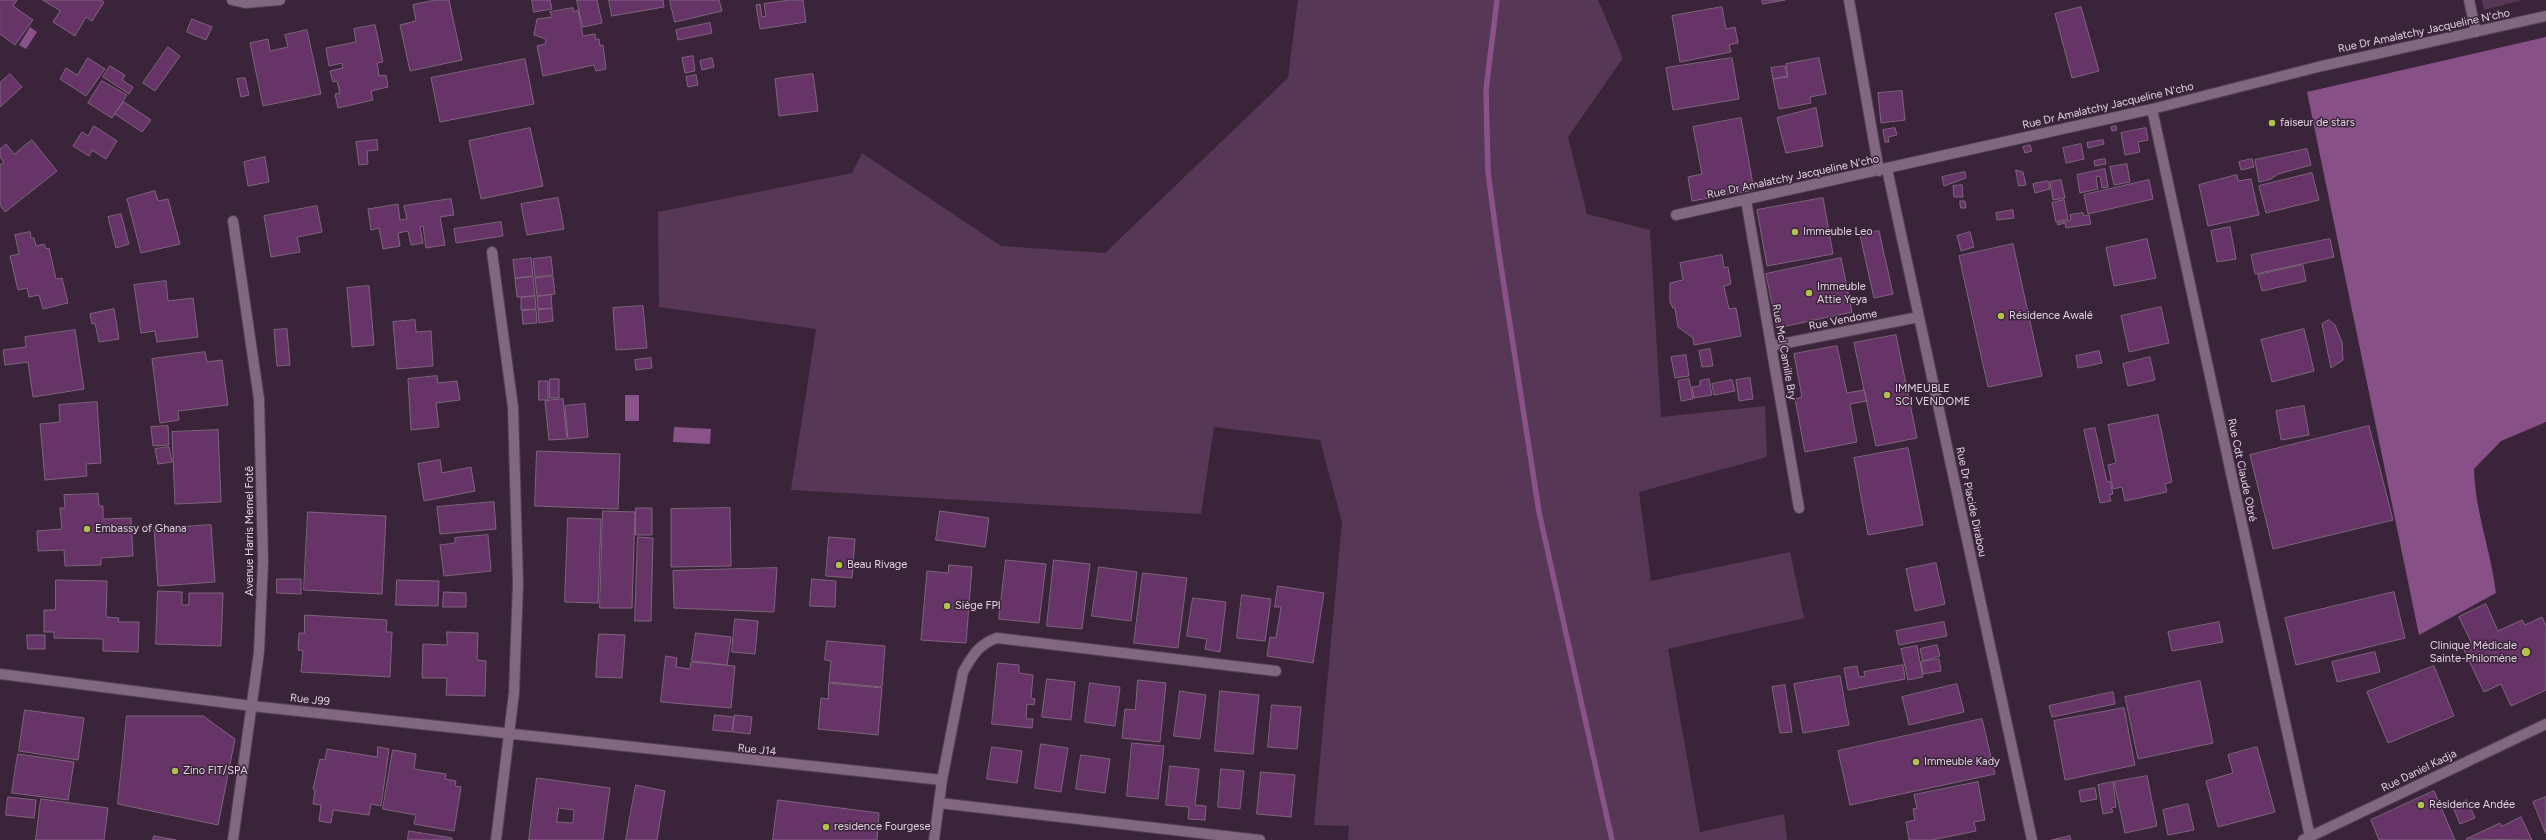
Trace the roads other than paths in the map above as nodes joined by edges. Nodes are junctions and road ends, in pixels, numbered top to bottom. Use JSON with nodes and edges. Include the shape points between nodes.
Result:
{"nodes":[{"id":1,"x":232,"y":0,"type":"edge"},
{"id":2,"x":280,"y":0,"type":"edge"},
{"id":3,"x":1849,"y":0,"type":"edge"},
{"id":4,"x":2469,"y":0,"type":"edge"},
{"id":5,"x":2546,"y":16,"type":"edge"},
{"id":6,"x":2476,"y":32,"type":"junction"},
{"id":7,"x":2152,"y":109,"type":"junction"},
{"id":8,"x":1883,"y":170,"type":"junction"},
{"id":9,"x":1746,"y":200,"type":"junction"},
{"id":10,"x":1676,"y":215,"type":"dead end"},
{"id":11,"x":233,"y":221,"type":"dead end"},
{"id":12,"x":492,"y":252,"type":"dead end"},
{"id":13,"x":1919,"y":317,"type":"junction"},
{"id":14,"x":1771,"y":346,"type":"junction"},
{"id":15,"x":1799,"y":508,"type":"dead end"},
{"id":16,"x":1276,"y":671,"type":"dead end"},
{"id":17,"x":0,"y":674,"type":"edge"},
{"id":18,"x":252,"y":706,"type":"junction"},
{"id":19,"x":2546,"y":724,"type":"edge"},
{"id":20,"x":510,"y":733,"type":"junction"},
{"id":21,"x":942,"y":780,"type":"junction"},
{"id":22,"x":939,"y":803,"type":"junction"},
{"id":23,"x":2306,"y":838,"type":"edge"},
{"id":24,"x":233,"y":840,"type":"edge"},
{"id":25,"x":496,"y":840,"type":"edge"},
{"id":26,"x":934,"y":840,"type":"edge"},
{"id":27,"x":1260,"y":840,"type":"edge"},
{"id":28,"x":2032,"y":840,"type":"edge"}],
"edges":[{"from":1,"to":2,"type":"street","via":[[245,3]]},
{"from":3,"to":8,"type":"street","name":"Rue Dr Placide Dirabou"},
{"from":4,"to":6,"type":"street"},
{"from":5,"to":6,"type":"street","name":"Rue Dr Amalatchy Jacqueline N'cho"},
{"from":6,"to":7,"type":"street","name":"Rue Dr Amalatchy Jacqueline N'cho","via":[[2322,66]]},
{"from":7,"to":8,"type":"street","name":"Rue Dr Amalatchy Jacqueline N'cho"},
{"from":7,"to":23,"type":"street","name":"Rue Cdt Claude Obré"},
{"from":8,"to":9,"type":"street","name":"Rue Dr Amalatchy Jacqueline N'cho"},
{"from":8,"to":13,"type":"street","name":"Rue Dr Placide Dirabou"},
{"from":9,"to":10,"type":"street","name":"Rue Dr Amalatchy Jacqueline N'cho"},
{"from":9,"to":14,"type":"street","name":"Rue Mcl Camille Bry"},
{"from":11,"to":18,"type":"street","name":"Avenue Harris Memel Fotê","via":[[253,351],[262,437],[262,599]]},
{"from":12,"to":20,"type":"street","via":[[513,406],[518,528],[516,634]]},
{"from":13,"to":14,"type":"street","name":"Rue Vendome"},
{"from":13,"to":28,"type":"street","name":"Rue Dr Placide Dirabou"},
{"from":14,"to":15,"type":"street","name":"Rue Mcl Camille Bry"},
{"from":16,"to":21,"type":"street","via":[[997,638],[983,644],[971,657],[963,672]]},
{"from":17,"to":18,"type":"street","name":"Rue J99"},
{"from":18,"to":20,"type":"street","name":"Rue J99"},
{"from":18,"to":24,"type":"street","name":"Avenue Harris Memel Fotê"},
{"from":19,"to":23,"type":"street","name":"Rue Daniel Kadja"},
{"from":20,"to":21,"type":"street","name":"Rue J14","via":[[718,758]]},
{"from":20,"to":25,"type":"street"},
{"from":21,"to":22,"type":"street"},
{"from":22,"to":26,"type":"street"},
{"from":22,"to":27,"type":"street"}]}
